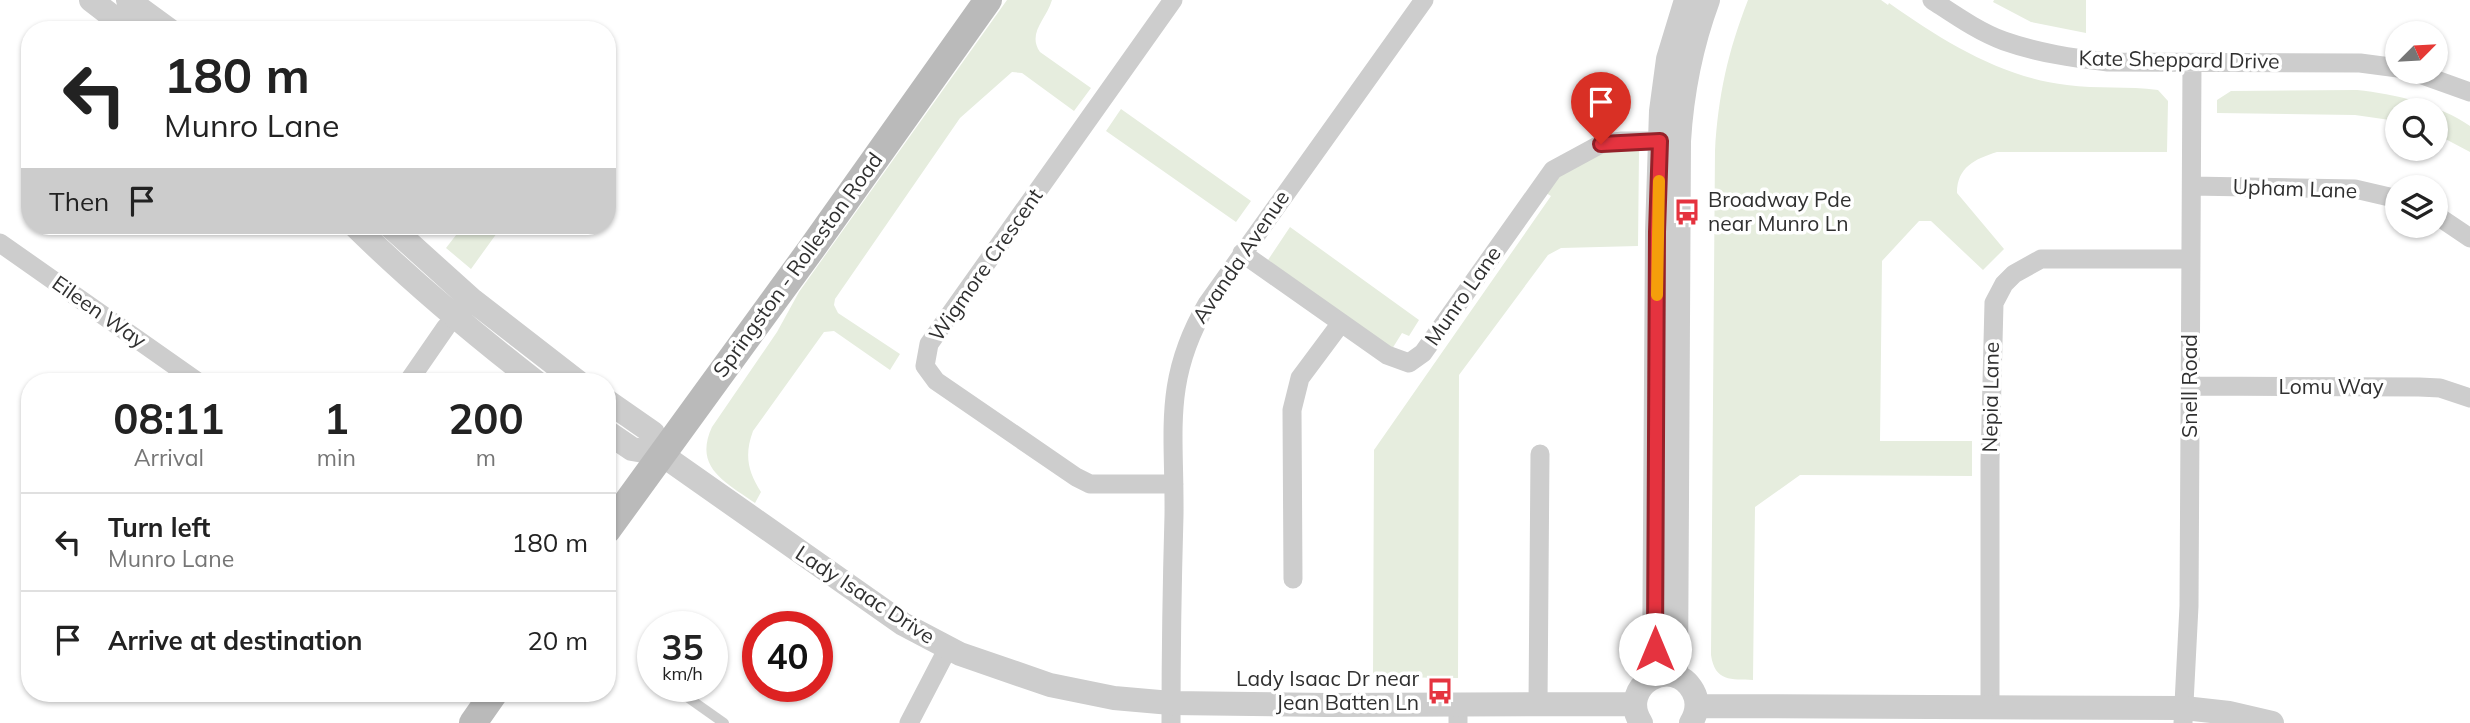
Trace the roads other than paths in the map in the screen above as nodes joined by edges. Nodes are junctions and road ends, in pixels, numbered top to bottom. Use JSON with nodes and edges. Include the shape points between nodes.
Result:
{"nodes":[{"id":1,"x":91,"y":0,"type":"edge"},
{"id":2,"x":128,"y":0,"type":"edge"},
{"id":3,"x":988,"y":0,"type":"edge"},
{"id":4,"x":1173,"y":0,"type":"edge"},
{"id":5,"x":1424,"y":0,"type":"edge"},
{"id":6,"x":1686,"y":0,"type":"edge"},
{"id":7,"x":1708,"y":0,"type":"edge"},
{"id":8,"x":1932,"y":0,"type":"edge"},
{"id":9,"x":118,"y":21,"type":"edge"},
{"id":10,"x":157,"y":21,"type":"edge"},
{"id":11,"x":2192,"y":64,"type":"junction"},
{"id":12,"x":2385,"y":66,"type":"edge"},
{"id":13,"x":2448,"y":84,"type":"edge"},
{"id":14,"x":2470,"y":92,"type":"edge"},
{"id":15,"x":1669,"y":141,"type":"junction"},
{"id":16,"x":2192,"y":186,"type":"junction"},
{"id":17,"x":2385,"y":196,"type":"edge"},
{"id":18,"x":2448,"y":223,"type":"edge"},
{"id":19,"x":364,"y":235,"type":"edge"},
{"id":20,"x":398,"y":235,"type":"edge"},
{"id":21,"x":2470,"y":238,"type":"edge"},
{"id":22,"x":0,"y":243,"type":"edge"},
{"id":23,"x":1242,"y":253,"type":"junction"},
{"id":24,"x":2191,"y":259,"type":"junction"},
{"id":25,"x":463,"y":308,"type":"junction"},
{"id":26,"x":1341,"y":323,"type":"junction"},
{"id":27,"x":185,"y":373,"type":"edge"},
{"id":28,"x":415,"y":373,"type":"edge"},
{"id":29,"x":527,"y":373,"type":"edge"},
{"id":30,"x":564,"y":373,"type":"edge"},
{"id":31,"x":2190,"y":386,"type":"junction"},
{"id":32,"x":2470,"y":397,"type":"edge"},
{"id":33,"x":616,"y":407,"type":"edge"},
{"id":34,"x":616,"y":438,"type":"edge"},
{"id":35,"x":1540,"y":453,"type":"dead end"},
{"id":36,"x":661,"y":454,"type":"junction"},
{"id":37,"x":1174,"y":484,"type":"junction"},
{"id":38,"x":616,"y":517,"type":"edge"},
{"id":39,"x":1293,"y":579,"type":"dead end"},
{"id":40,"x":948,"y":648,"type":"junction"},
{"id":41,"x":1665,"y":676,"type":"junction"},
{"id":42,"x":488,"y":702,"type":"edge"},
{"id":43,"x":694,"y":702,"type":"edge"},
{"id":44,"x":1538,"y":704,"type":"junction"},
{"id":45,"x":1990,"y":707,"type":"junction"},
{"id":46,"x":1171,"y":713,"type":"edge"},
{"id":47,"x":1458,"y":713,"type":"edge"},
{"id":48,"x":1638,"y":713,"type":"edge"},
{"id":49,"x":1694,"y":714,"type":"edge"},
{"id":50,"x":1894,"y":715,"type":"edge"},
{"id":51,"x":2184,"y":715,"type":"edge"},
{"id":52,"x":473,"y":723,"type":"edge"},
{"id":53,"x":724,"y":723,"type":"edge"},
{"id":54,"x":909,"y":723,"type":"edge"},
{"id":55,"x":2272,"y":723,"type":"edge"}],
"edges":[{"from":1,"to":9,"type":"street"},
{"from":2,"to":10,"type":"street"},
{"from":3,"to":36,"type":"main road","name":"Springston - Rolleston Road"},
{"from":4,"to":37,"type":"street","name":"Wigmore Crescent","via":[[929,344],[925,366],[936,381],[1076,478],[1090,484]]},
{"from":5,"to":23,"type":"street","name":"Avanda Avenue"},
{"from":6,"to":15,"type":"street","via":[[1663,88]]},
{"from":7,"to":15,"type":"street"},
{"from":8,"to":11,"type":"street","name":"Kate Sheppard Drive","via":[[2003,41],[2034,50],[2108,62]]},
{"from":11,"to":12,"type":"street","name":"Kate Sheppard Drive","via":[[2332,62]]},
{"from":11,"to":16,"type":"street","name":"Snell Road"},
{"from":13,"to":14,"type":"street"},
{"from":15,"to":26,"type":"street","name":"Munro Lane","via":[[1601,144],[1553,170],[1433,340],[1409,363],[1387,355]]},
{"from":15,"to":41,"type":"street","via":[[1657,232]]},
{"from":16,"to":17,"type":"street","name":"Upham Lane","via":[[2355,189]]},
{"from":16,"to":24,"type":"street","name":"Snell Road"},
{"from":18,"to":21,"type":"street"},
{"from":19,"to":25,"type":"street","via":[[414,283]]},
{"from":20,"to":25,"type":"street"},
{"from":22,"to":27,"type":"street","name":"Eileen Way"},
{"from":23,"to":26,"type":"street","name":"Munro Lane"},
{"from":23,"to":37,"type":"street","name":"Avanda Avenue","via":[[1194,327],[1178,371],[1172,424]]},
{"from":24,"to":31,"type":"street","name":"Snell Road"},
{"from":24,"to":45,"type":"street","name":"Nepia Lane","via":[[2041,259],[2014,274],[1994,303]]},
{"from":25,"to":28,"type":"street"},
{"from":25,"to":29,"type":"street"},
{"from":25,"to":30,"type":"street"},
{"from":26,"to":39,"type":"street","via":[[1300,378],[1292,410]]},
{"from":31,"to":32,"type":"street","name":"Lomu Way","via":[[2419,387]]},
{"from":31,"to":51,"type":"street","name":"Snell Road"},
{"from":33,"to":36,"type":"street","via":[[653,433]]},
{"from":34,"to":36,"type":"street","via":[[632,449]]},
{"from":35,"to":44,"type":"street"},
{"from":36,"to":38,"type":"main road","name":"Springston - Rolleston Road"},
{"from":36,"to":40,"type":"street","name":"Lady Isaac Drive","via":[[875,606]]},
{"from":37,"to":46,"type":"street","name":"Avanda Avenue"},
{"from":40,"to":46,"type":"street","name":"Lady Isaac Drive","via":[[1050,685]]},
{"from":40,"to":54,"type":"street"},
{"from":41,"to":48,"type":"street","via":[[1641,688]]},
{"from":41,"to":49,"type":"street","via":[[1691,688]]},
{"from":42,"to":52,"type":"main road"},
{"from":43,"to":53,"type":"lane"},
{"from":44,"to":47,"type":"street","name":"Lady Isaac Drive"},
{"from":44,"to":48,"type":"street","name":"Lady Isaac Drive"},
{"from":45,"to":50,"type":"street"},
{"from":45,"to":51,"type":"street"},
{"from":46,"to":47,"type":"street","name":"Lady Isaac Drive","via":[[1327,705]]},
{"from":49,"to":50,"type":"street"},
{"from":51,"to":55,"type":"street","via":[[2229,713]]}]}
